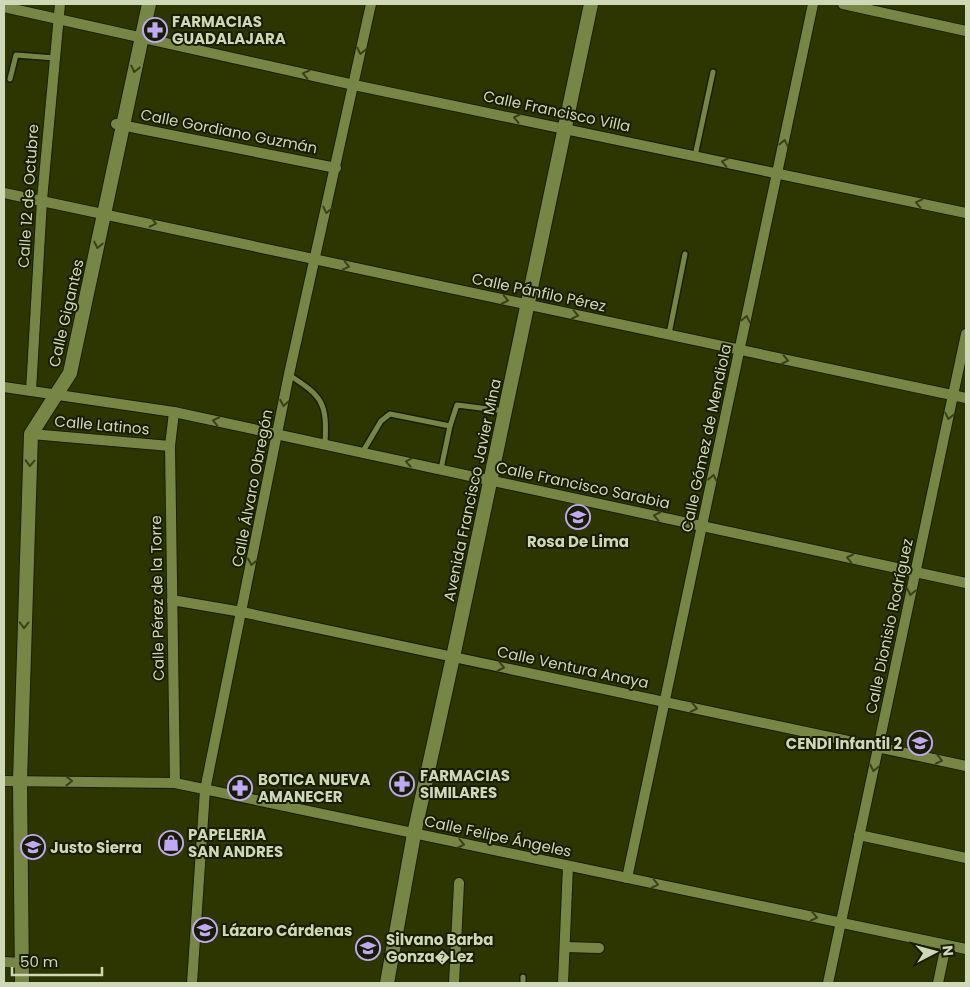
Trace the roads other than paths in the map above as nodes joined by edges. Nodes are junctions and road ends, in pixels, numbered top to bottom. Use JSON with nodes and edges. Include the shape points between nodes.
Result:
{"nodes":[{"id":1,"x":60,"y":4,"type":"edge"},
{"id":2,"x":148,"y":4,"type":"edge"},
{"id":3,"x":371,"y":4,"type":"edge"},
{"id":4,"x":591,"y":4,"type":"edge"},
{"id":5,"x":813,"y":4,"type":"edge"},
{"id":6,"x":843,"y":4,"type":"edge"},
{"id":7,"x":4,"y":7,"type":"edge"},
{"id":8,"x":59,"y":18,"type":"junction"},
{"id":9,"x":966,"y":30,"type":"edge"},
{"id":10,"x":142,"y":37,"type":"junction"},
{"id":11,"x":55,"y":58,"type":"junction"},
{"id":12,"x":713,"y":72,"type":"dead end"},
{"id":13,"x":10,"y":79,"type":"dead end"},
{"id":14,"x":354,"y":85,"type":"junction"},
{"id":15,"x":120,"y":125,"type":"junction"},
{"id":16,"x":565,"y":128,"type":"junction"},
{"id":17,"x":695,"y":156,"type":"junction"},
{"id":18,"x":336,"y":168,"type":"junction"},
{"id":19,"x":777,"y":174,"type":"junction"},
{"id":20,"x":4,"y":193,"type":"edge"},
{"id":21,"x":42,"y":200,"type":"junction"},
{"id":22,"x":105,"y":213,"type":"junction"},
{"id":23,"x":966,"y":213,"type":"edge"},
{"id":24,"x":685,"y":254,"type":"dead end"},
{"id":25,"x":316,"y":259,"type":"junction"},
{"id":26,"x":527,"y":304,"type":"junction"},
{"id":27,"x":966,"y":334,"type":"edge"},
{"id":28,"x":669,"y":335,"type":"junction"},
{"id":29,"x":740,"y":350,"type":"junction"},
{"id":30,"x":289,"y":374,"type":"junction"},
{"id":31,"x":4,"y":387,"type":"edge"},
{"id":32,"x":31,"y":391,"type":"junction"},
{"id":33,"x":57,"y":394,"type":"junction"},
{"id":34,"x":953,"y":395,"type":"junction"},
{"id":35,"x":966,"y":398,"type":"edge"},
{"id":36,"x":505,"y":411,"type":"junction"},
{"id":37,"x":174,"y":412,"type":"junction"},
{"id":38,"x":450,"y":426,"type":"junction"},
{"id":39,"x":31,"y":434,"type":"junction"},
{"id":40,"x":278,"y":434,"type":"junction"},
{"id":41,"x":325,"y":444,"type":"junction"},
{"id":42,"x":170,"y":446,"type":"junction"},
{"id":43,"x":362,"y":453,"type":"junction"},
{"id":44,"x":441,"y":469,"type":"junction"},
{"id":45,"x":490,"y":480,"type":"junction"},
{"id":46,"x":703,"y":526,"type":"junction"},
{"id":47,"x":916,"y":572,"type":"junction"},
{"id":48,"x":966,"y":583,"type":"edge"},
{"id":49,"x":172,"y":600,"type":"junction"},
{"id":50,"x":242,"y":612,"type":"junction"},
{"id":51,"x":453,"y":657,"type":"junction"},
{"id":52,"x":666,"y":702,"type":"junction"},
{"id":53,"x":878,"y":747,"type":"junction"},
{"id":54,"x":966,"y":766,"type":"edge"},
{"id":55,"x":20,"y":781,"type":"junction"},
{"id":56,"x":4,"y":782,"type":"edge"},
{"id":57,"x":175,"y":783,"type":"junction"},
{"id":58,"x":205,"y":790,"type":"junction"},
{"id":59,"x":414,"y":834,"type":"junction"},
{"id":60,"x":860,"y":835,"type":"junction"},
{"id":61,"x":966,"y":858,"type":"edge"},
{"id":62,"x":568,"y":866,"type":"junction"},
{"id":63,"x":627,"y":878,"type":"junction"},
{"id":64,"x":459,"y":883,"type":"dead end"},
{"id":65,"x":841,"y":923,"type":"junction"},
{"id":66,"x":946,"y":945,"type":"junction"},
{"id":67,"x":565,"y":947,"type":"junction"},
{"id":68,"x":599,"y":948,"type":"dead end"},
{"id":69,"x":966,"y":949,"type":"edge"},
{"id":70,"x":4,"y":962,"type":"edge"},
{"id":71,"x":22,"y":963,"type":"junction"},
{"id":72,"x":523,"y":977,"type":"dead end"},
{"id":73,"x":22,"y":983,"type":"edge"},
{"id":74,"x":192,"y":983,"type":"edge"},
{"id":75,"x":387,"y":983,"type":"edge"},
{"id":76,"x":454,"y":983,"type":"edge"},
{"id":77,"x":523,"y":983,"type":"edge"},
{"id":78,"x":563,"y":983,"type":"edge"},
{"id":79,"x":828,"y":983,"type":"edge"},
{"id":80,"x":938,"y":983,"type":"edge"}],
"edges":[{"from":1,"to":8,"type":"street","name":"Calle 12 de Octubre"},
{"from":2,"to":10,"type":"main road","name":"Calle Gigantes"},
{"from":3,"to":14,"type":"street","name":"Calle Álvaro Obregón","one_way":true},
{"from":4,"to":16,"type":"main road","name":"Avenida Francisco Javier Mina"},
{"from":19,"to":5,"type":"street","name":"Calle Gómez de Mendiola","one_way":true},
{"from":6,"to":9,"type":"street"},
{"from":7,"to":8,"type":"street","name":"Calle Francisco Villa"},
{"from":8,"to":10,"type":"street","name":"Calle Francisco Villa"},
{"from":8,"to":11,"type":"street","name":"Calle 12 de Octubre"},
{"from":14,"to":10,"type":"street","name":"Calle Francisco Villa","one_way":true},
{"from":10,"to":15,"type":"main road","name":"Calle Gigantes","one_way":true},
{"from":11,"to":13,"type":"lane","via":[[16,56]]},
{"from":11,"to":21,"type":"street","name":"Calle 12 de Octubre"},
{"from":12,"to":17,"type":"lane"},
{"from":16,"to":14,"type":"street","name":"Calle Francisco Villa","one_way":true},
{"from":14,"to":18,"type":"street","name":"Calle Álvaro Obregón"},
{"from":15,"to":18,"type":"street","name":"Calle Gordiano Guzmán"},
{"from":15,"to":22,"type":"main road","name":"Calle Gigantes"},
{"from":16,"to":17,"type":"street","name":"Calle Francisco Villa"},
{"from":16,"to":26,"type":"main road","name":"Avenida Francisco Javier Mina"},
{"from":19,"to":17,"type":"street","name":"Calle Francisco Villa","one_way":true},
{"from":18,"to":25,"type":"street","name":"Calle Álvaro Obregón","one_way":true},
{"from":23,"to":19,"type":"street","name":"Calle Francisco Villa","one_way":true},
{"from":29,"to":19,"type":"street","name":"Calle Gómez de Mendiola","one_way":true},
{"from":20,"to":21,"type":"street","name":"Calle Pánfilo Pérez"},
{"from":21,"to":22,"type":"street","name":"Calle Pánfilo Pérez"},
{"from":21,"to":32,"type":"street","name":"Calle 12 de Octubre"},
{"from":22,"to":25,"type":"street","name":"Calle Pánfilo Pérez","one_way":true},
{"from":22,"to":33,"type":"main road","name":"Calle Gigantes","one_way":true,"via":[[70,373]]},
{"from":24,"to":28,"type":"lane"},
{"from":25,"to":26,"type":"street","name":"Calle Pánfilo Pérez","one_way":true},
{"from":25,"to":30,"type":"street","name":"Calle Álvaro Obregón"},
{"from":26,"to":28,"type":"street","name":"Calle Pánfilo Pérez","one_way":true},
{"from":26,"to":36,"type":"main road","name":"Avenida Francisco Javier Mina"},
{"from":27,"to":34,"type":"street","name":"Calle Dionisio Rodríguez"},
{"from":28,"to":29,"type":"street","name":"Calle Pánfilo Pérez"},
{"from":29,"to":34,"type":"street","name":"Calle Pánfilo Pérez","one_way":true},
{"from":46,"to":29,"type":"street","name":"Calle Gómez de Mendiola","one_way":true},
{"from":30,"to":40,"type":"street","name":"Calle Álvaro Obregón","one_way":true},
{"from":30,"to":41,"type":"lane","via":[[322,402],[326,414]]},
{"from":31,"to":32,"type":"street","name":"Calle Francisco Sarabia"},
{"from":32,"to":33,"type":"street","name":"Calle Francisco Sarabia"},
{"from":33,"to":37,"type":"street","name":"Calle Francisco Sarabia"},
{"from":33,"to":39,"type":"main road","name":"Calle Gigantes"},
{"from":34,"to":35,"type":"street","name":"Calle Pánfilo Pérez"},
{"from":34,"to":47,"type":"street","name":"Calle Dionisio Rodríguez","one_way":true},
{"from":36,"to":38,"type":"lane","via":[[457,405]]},
{"from":36,"to":45,"type":"main road","name":"Avenida Francisco Javier Mina"},
{"from":40,"to":37,"type":"street","name":"Calle Francisco Sarabia","one_way":true},
{"from":37,"to":42,"type":"street","name":"Calle Pérez de la Torre"},
{"from":38,"to":43,"type":"lane","via":[[390,414],[383,418]]},
{"from":38,"to":44,"type":"lane"},
{"from":39,"to":42,"type":"street","name":"Calle Latinos"},
{"from":39,"to":55,"type":"main road","one_way":true},
{"from":40,"to":41,"type":"street","name":"Calle Francisco Sarabia"},
{"from":40,"to":50,"type":"street","name":"Calle Álvaro Obregón","one_way":true},
{"from":41,"to":43,"type":"street","name":"Calle Francisco Sarabia"},
{"from":42,"to":49,"type":"street","name":"Calle Pérez de la Torre"},
{"from":44,"to":43,"type":"street","name":"Calle Francisco Sarabia","one_way":true},
{"from":44,"to":45,"type":"street","name":"Calle Francisco Sarabia"},
{"from":46,"to":45,"type":"street","name":"Calle Francisco Sarabia","one_way":true},
{"from":45,"to":51,"type":"main road","name":"Avenida Francisco Javier Mina"},
{"from":47,"to":46,"type":"street","name":"Calle Francisco Sarabia","one_way":true},
{"from":46,"to":52,"type":"street","name":"Calle Gómez de Mendiola"},
{"from":47,"to":48,"type":"street","name":"Calle Francisco Sarabia"},
{"from":47,"to":53,"type":"street","name":"Calle Dionisio Rodríguez","one_way":true},
{"from":49,"to":50,"type":"street","name":"Calle Ventura Anaya"},
{"from":49,"to":57,"type":"street","name":"Calle Pérez de la Torre"},
{"from":50,"to":51,"type":"street","name":"Calle Ventura Anaya"},
{"from":50,"to":58,"type":"street","name":"Calle Álvaro Obregón"},
{"from":51,"to":52,"type":"street","name":"Calle Ventura Anaya","one_way":true},
{"from":51,"to":59,"type":"main road","name":"Avenida Francisco Javier Mina"},
{"from":52,"to":53,"type":"street","name":"Calle Ventura Anaya","one_way":true},
{"from":52,"to":63,"type":"street","name":"Calle Gómez de Mendiola"},
{"from":53,"to":54,"type":"street","name":"Calle Ventura Anaya","one_way":true},
{"from":53,"to":60,"type":"street","name":"Calle Dionisio Rodríguez","one_way":true},
{"from":55,"to":56,"type":"street","name":"Calle Felipe Ángeles"},
{"from":55,"to":57,"type":"street","name":"Calle Felipe Ángeles","one_way":true},
{"from":55,"to":71,"type":"main road"},
{"from":57,"to":58,"type":"street","name":"Calle Felipe Ángeles"},
{"from":58,"to":59,"type":"street","name":"Calle Felipe Ángeles"},
{"from":58,"to":74,"type":"street","name":"Calle Álvaro Obregón"},
{"from":59,"to":62,"type":"street","name":"Calle Felipe Ángeles","one_way":true},
{"from":59,"to":75,"type":"main road","name":"Avenida Francisco Javier Mina"},
{"from":60,"to":61,"type":"street"},
{"from":60,"to":65,"type":"street","name":"Calle Dionisio Rodríguez"},
{"from":62,"to":63,"type":"street","name":"Calle Felipe Ángeles"},
{"from":62,"to":67,"type":"street"},
{"from":63,"to":65,"type":"street","name":"Calle Felipe Ángeles","one_way":true},
{"from":64,"to":76,"type":"street"},
{"from":65,"to":66,"type":"street","name":"Calle Felipe Ángeles"},
{"from":65,"to":79,"type":"street","name":"Calle Dionisio Rodríguez"},
{"from":66,"to":69,"type":"street","name":"Calle Felipe Ángeles"},
{"from":66,"to":80,"type":"street"},
{"from":67,"to":68,"type":"street"},
{"from":67,"to":78,"type":"street"},
{"from":70,"to":71,"type":"street"},
{"from":71,"to":73,"type":"main road"},
{"from":72,"to":77,"type":"lane"}]}
